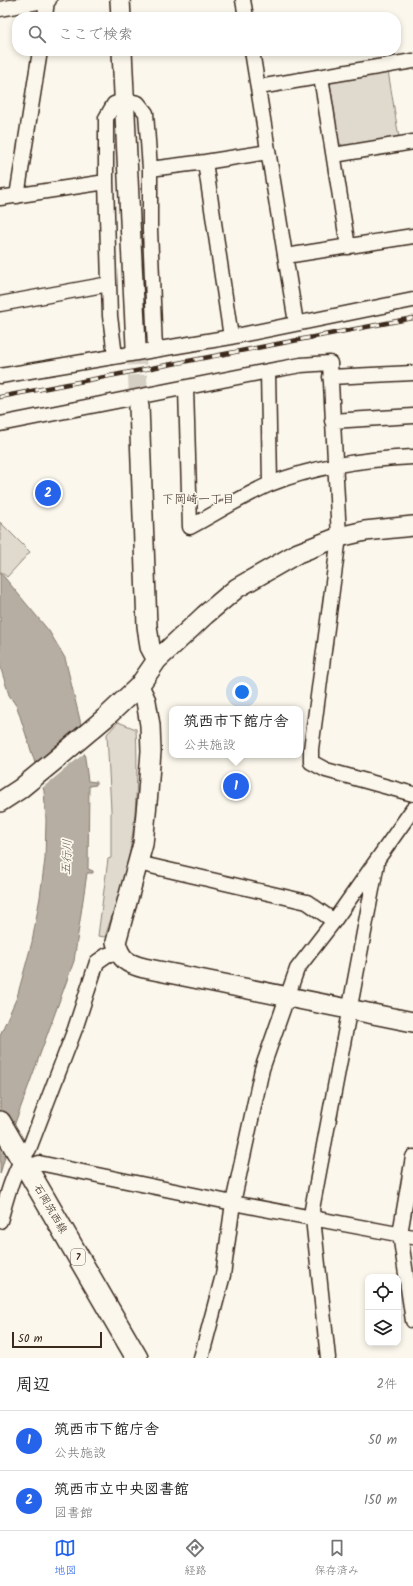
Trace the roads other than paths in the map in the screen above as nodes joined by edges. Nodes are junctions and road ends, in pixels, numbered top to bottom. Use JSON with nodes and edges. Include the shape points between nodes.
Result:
{"nodes":[{"id":1,"x":48,"y":0,"type":"edge"},
{"id":2,"x":120,"y":0,"type":"edge"},
{"id":3,"x":243,"y":0,"type":"edge"},
{"id":4,"x":0,"y":9,"type":"edge"},
{"id":5,"x":46,"y":12,"type":"edge"},
{"id":6,"x":121,"y":12,"type":"edge"},
{"id":7,"x":245,"y":12,"type":"edge"},
{"id":8,"x":39,"y":56,"type":"edge"},
{"id":9,"x":122,"y":56,"type":"edge"},
{"id":10,"x":253,"y":56,"type":"edge"},
{"id":11,"x":413,"y":61,"type":"edge"},
{"id":12,"x":321,"y":77,"type":"junction"},
{"id":13,"x":259,"y":88,"type":"junction"},
{"id":14,"x":125,"y":100,"type":"junction"},
{"id":15,"x":413,"y":142,"type":"edge"},
{"id":16,"x":268,"y":152,"type":"junction"},
{"id":17,"x":334,"y":155,"type":"junction"},
{"id":18,"x":205,"y":162,"type":"junction"},
{"id":19,"x":150,"y":169,"type":"junction"},
{"id":20,"x":106,"y":182,"type":"junction"},
{"id":21,"x":18,"y":196,"type":"junction"},
{"id":22,"x":0,"y":198,"type":"edge"},
{"id":23,"x":413,"y":236,"type":"edge"},
{"id":24,"x":348,"y":247,"type":"junction"},
{"id":25,"x":286,"y":256,"type":"junction"},
{"id":26,"x":109,"y":284,"type":"junction"},
{"id":27,"x":413,"y":300,"type":"edge"},
{"id":28,"x":0,"y":304,"type":"edge"},
{"id":29,"x":296,"y":323,"type":"junction"},
{"id":30,"x":231,"y":337,"type":"junction"},
{"id":31,"x":136,"y":346,"type":"tunnel mouth"},
{"id":32,"x":155,"y":349,"type":"junction"},
{"id":33,"x":115,"y":356,"type":"junction"},
{"id":34,"x":268,"y":371,"type":"junction"},
{"id":35,"x":413,"y":373,"type":"edge"},
{"id":36,"x":0,"y":376,"type":"edge"},
{"id":37,"x":330,"y":377,"type":"junction"},
{"id":38,"x":186,"y":388,"type":"junction"},
{"id":39,"x":139,"y":406,"type":"tunnel mouth"},
{"id":40,"x":413,"y":416,"type":"edge"},
{"id":41,"x":332,"y":420,"type":"junction"},
{"id":42,"x":0,"y":424,"type":"edge"},
{"id":43,"x":413,"y":457,"type":"edge"},
{"id":44,"x":334,"y":466,"type":"junction"},
{"id":45,"x":270,"y":484,"type":"junction"},
{"id":46,"x":413,"y":526,"type":"edge"},
{"id":47,"x":339,"y":537,"type":"junction"},
{"id":48,"x":157,"y":660,"type":"junction"},
{"id":49,"x":139,"y":686,"type":"junction"},
{"id":50,"x":413,"y":794,"type":"edge"},
{"id":51,"x":0,"y":802,"type":"edge"},
{"id":52,"x":413,"y":809,"type":"edge"},
{"id":53,"x":378,"y":859,"type":"junction"},
{"id":54,"x":138,"y":863,"type":"junction"},
{"id":55,"x":334,"y":920,"type":"junction"},
{"id":56,"x":119,"y":952,"type":"junction"},
{"id":57,"x":287,"y":998,"type":"junction"},
{"id":58,"x":348,"y":1010,"type":"junction"},
{"id":59,"x":413,"y":1022,"type":"edge"},
{"id":60,"x":0,"y":1122,"type":"edge"},
{"id":61,"x":413,"y":1157,"type":"edge"},
{"id":62,"x":23,"y":1161,"type":"junction"},
{"id":63,"x":233,"y":1203,"type":"junction"},
{"id":64,"x":313,"y":1218,"type":"junction"},
{"id":65,"x":0,"y":1221,"type":"edge"},
{"id":66,"x":406,"y":1235,"type":"edge"},
{"id":67,"x":413,"y":1321,"type":"edge"},
{"id":68,"x":137,"y":1358,"type":"edge"},
{"id":69,"x":201,"y":1358,"type":"edge"},
{"id":70,"x":328,"y":1358,"type":"edge"}],
"edges":[{"from":1,"to":4,"type":"street"},
{"from":1,"to":5,"type":"street"},
{"from":2,"to":6,"type":"street"},
{"from":3,"to":7,"type":"street"},
{"from":8,"to":21,"type":"street"},
{"from":9,"to":14,"type":"street"},
{"from":10,"to":13,"type":"street"},
{"from":11,"to":12,"type":"street"},
{"from":12,"to":13,"type":"street"},
{"from":12,"to":17,"type":"street"},
{"from":13,"to":16,"type":"street"},
{"from":14,"to":19,"type":"street","via":[[138,102],[146,113]]},
{"from":14,"to":20,"type":"street","via":[[114,104],[106,118]]},
{"from":14,"to":31,"type":"street"},
{"from":15,"to":17,"type":"street"},
{"from":16,"to":18,"type":"street"},
{"from":16,"to":25,"type":"street"},
{"from":17,"to":24,"type":"street"},
{"from":18,"to":19,"type":"street"},
{"from":18,"to":30,"type":"street"},
{"from":19,"to":32,"type":"street"},
{"from":20,"to":21,"type":"street"},
{"from":20,"to":26,"type":"street"},
{"from":21,"to":22,"type":"street"},
{"from":23,"to":24,"type":"street"},
{"from":24,"to":25,"type":"street"},
{"from":25,"to":29,"type":"street"},
{"from":26,"to":28,"type":"street"},
{"from":26,"to":33,"type":"street"},
{"from":27,"to":29,"type":"street"},
{"from":29,"to":30,"type":"street"},
{"from":30,"to":32,"type":"street"},
{"from":32,"to":33,"type":"street"},
{"from":33,"to":36,"type":"street"},
{"from":34,"to":37,"type":"street","via":[[330,363]]},
{"from":34,"to":38,"type":"street"},
{"from":34,"to":45,"type":"street"},
{"from":35,"to":37,"type":"street"},
{"from":37,"to":41,"type":"street"},
{"from":38,"to":42,"type":"street"},
{"from":38,"to":45,"type":"street","via":[[190,527]]},
{"from":39,"to":48,"type":"street","via":[[147,631],[150,647]]},
{"from":40,"to":41,"type":"street"},
{"from":41,"to":44,"type":"street"},
{"from":43,"to":44,"type":"street","via":[[379,458]]},
{"from":44,"to":45,"type":"street"},
{"from":44,"to":47,"type":"street"},
{"from":46,"to":47,"type":"street","via":[[365,531]]},
{"from":47,"to":48,"type":"street","via":[[298,553],[237,588]]},
{"from":47,"to":50,"type":"street","via":[[311,762],[326,770]]},
{"from":48,"to":49,"type":"street"},
{"from":49,"to":51,"type":"street","via":[[20,789]]},
{"from":49,"to":54,"type":"street","via":[[149,711],[151,751],[146,814]]},
{"from":52,"to":53,"type":"street"},
{"from":53,"to":55,"type":"street"},
{"from":53,"to":58,"type":"street"},
{"from":54,"to":55,"type":"street","via":[[307,902]]},
{"from":54,"to":56,"type":"street","via":[[116,942]]},
{"from":55,"to":57,"type":"street","via":[[297,969]]},
{"from":56,"to":57,"type":"street","via":[[131,965]]},
{"from":56,"to":62,"type":"street","via":[[107,955],[97,962],[76,1029]]},
{"from":57,"to":58,"type":"street"},
{"from":57,"to":63,"type":"street","via":[[262,1069]]},
{"from":58,"to":59,"type":"street"},
{"from":58,"to":64,"type":"street","via":[[312,1209]]},
{"from":60,"to":62,"type":"main road","name":"石岡筑西線","number":"7"},
{"from":61,"to":66,"type":"street"},
{"from":62,"to":63,"type":"street"},
{"from":62,"to":65,"type":"street","via":[[11,1183]]},
{"from":62,"to":68,"type":"main road","name":"石岡筑西線","number":"7"},
{"from":63,"to":64,"type":"street"},
{"from":63,"to":69,"type":"street","via":[[223,1275]]},
{"from":64,"to":66,"type":"street"},
{"from":64,"to":70,"type":"street"},
{"from":66,"to":67,"type":"street"}]}
